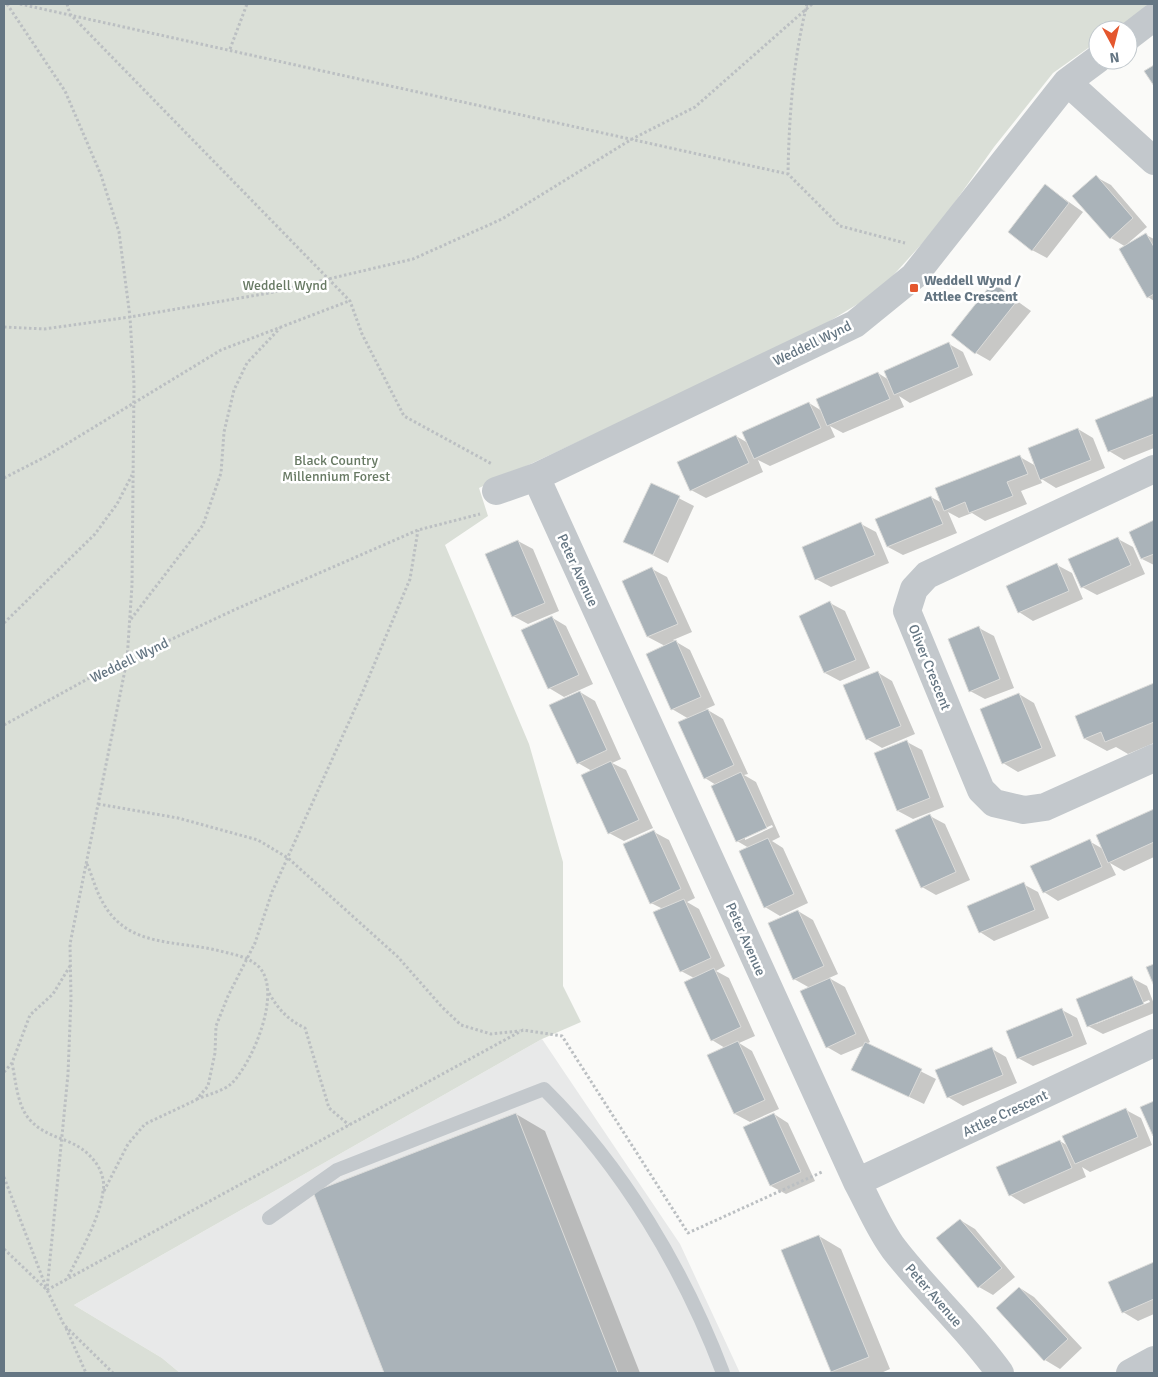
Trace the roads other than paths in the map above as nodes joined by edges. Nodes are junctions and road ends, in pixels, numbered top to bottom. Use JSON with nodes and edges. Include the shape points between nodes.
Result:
{"nodes":[{"id":1,"x":1154,"y":17,"type":"edge"},
{"id":2,"x":1138,"y":29,"type":"edge"},
{"id":3,"x":1088,"y":66,"type":"edge"},
{"id":4,"x":1067,"y":82,"type":"junction"},
{"id":5,"x":1154,"y":162,"type":"edge"},
{"id":6,"x":1154,"y":469,"type":"edge"},
{"id":7,"x":536,"y":477,"type":"junction"},
{"id":8,"x":496,"y":491,"type":"dead end"},
{"id":9,"x":1154,"y":758,"type":"edge"},
{"id":10,"x":1154,"y":1043,"type":"edge"},
{"id":11,"x":856,"y":1182,"type":"junction"},
{"id":12,"x":269,"y":1218,"type":"dead end"},
{"id":13,"x":1154,"y":1360,"type":"edge"},
{"id":14,"x":723,"y":1373,"type":"edge"},
{"id":15,"x":1000,"y":1373,"type":"edge"},
{"id":16,"x":1130,"y":1373,"type":"edge"}],
"edges":[{"from":1,"to":2,"type":"street"},
{"from":3,"to":4,"type":"street","name":"Weddell Wynd"},
{"from":4,"to":5,"type":"street"},
{"from":4,"to":7,"type":"street","name":"Weddell Wynd","via":[[914,276],[854,324]]},
{"from":6,"to":9,"type":"street","name":"Oliver Crescent","via":[[927,575],[914,589],[907,610],[981,790],[994,803],[1024,810],[1045,806]]},
{"from":7,"to":8,"type":"street","name":"Weddell Wynd"},
{"from":7,"to":11,"type":"street","name":"Peter Avenue"},
{"from":10,"to":11,"type":"street","name":"Attlee Crescent"},
{"from":11,"to":15,"type":"street","name":"Peter Avenue","via":[[892,1247]]},
{"from":12,"to":14,"type":"lane","via":[[337,1170],[544,1089],[569,1113],[644,1212],[710,1338]]},
{"from":13,"to":16,"type":"street"}]}
